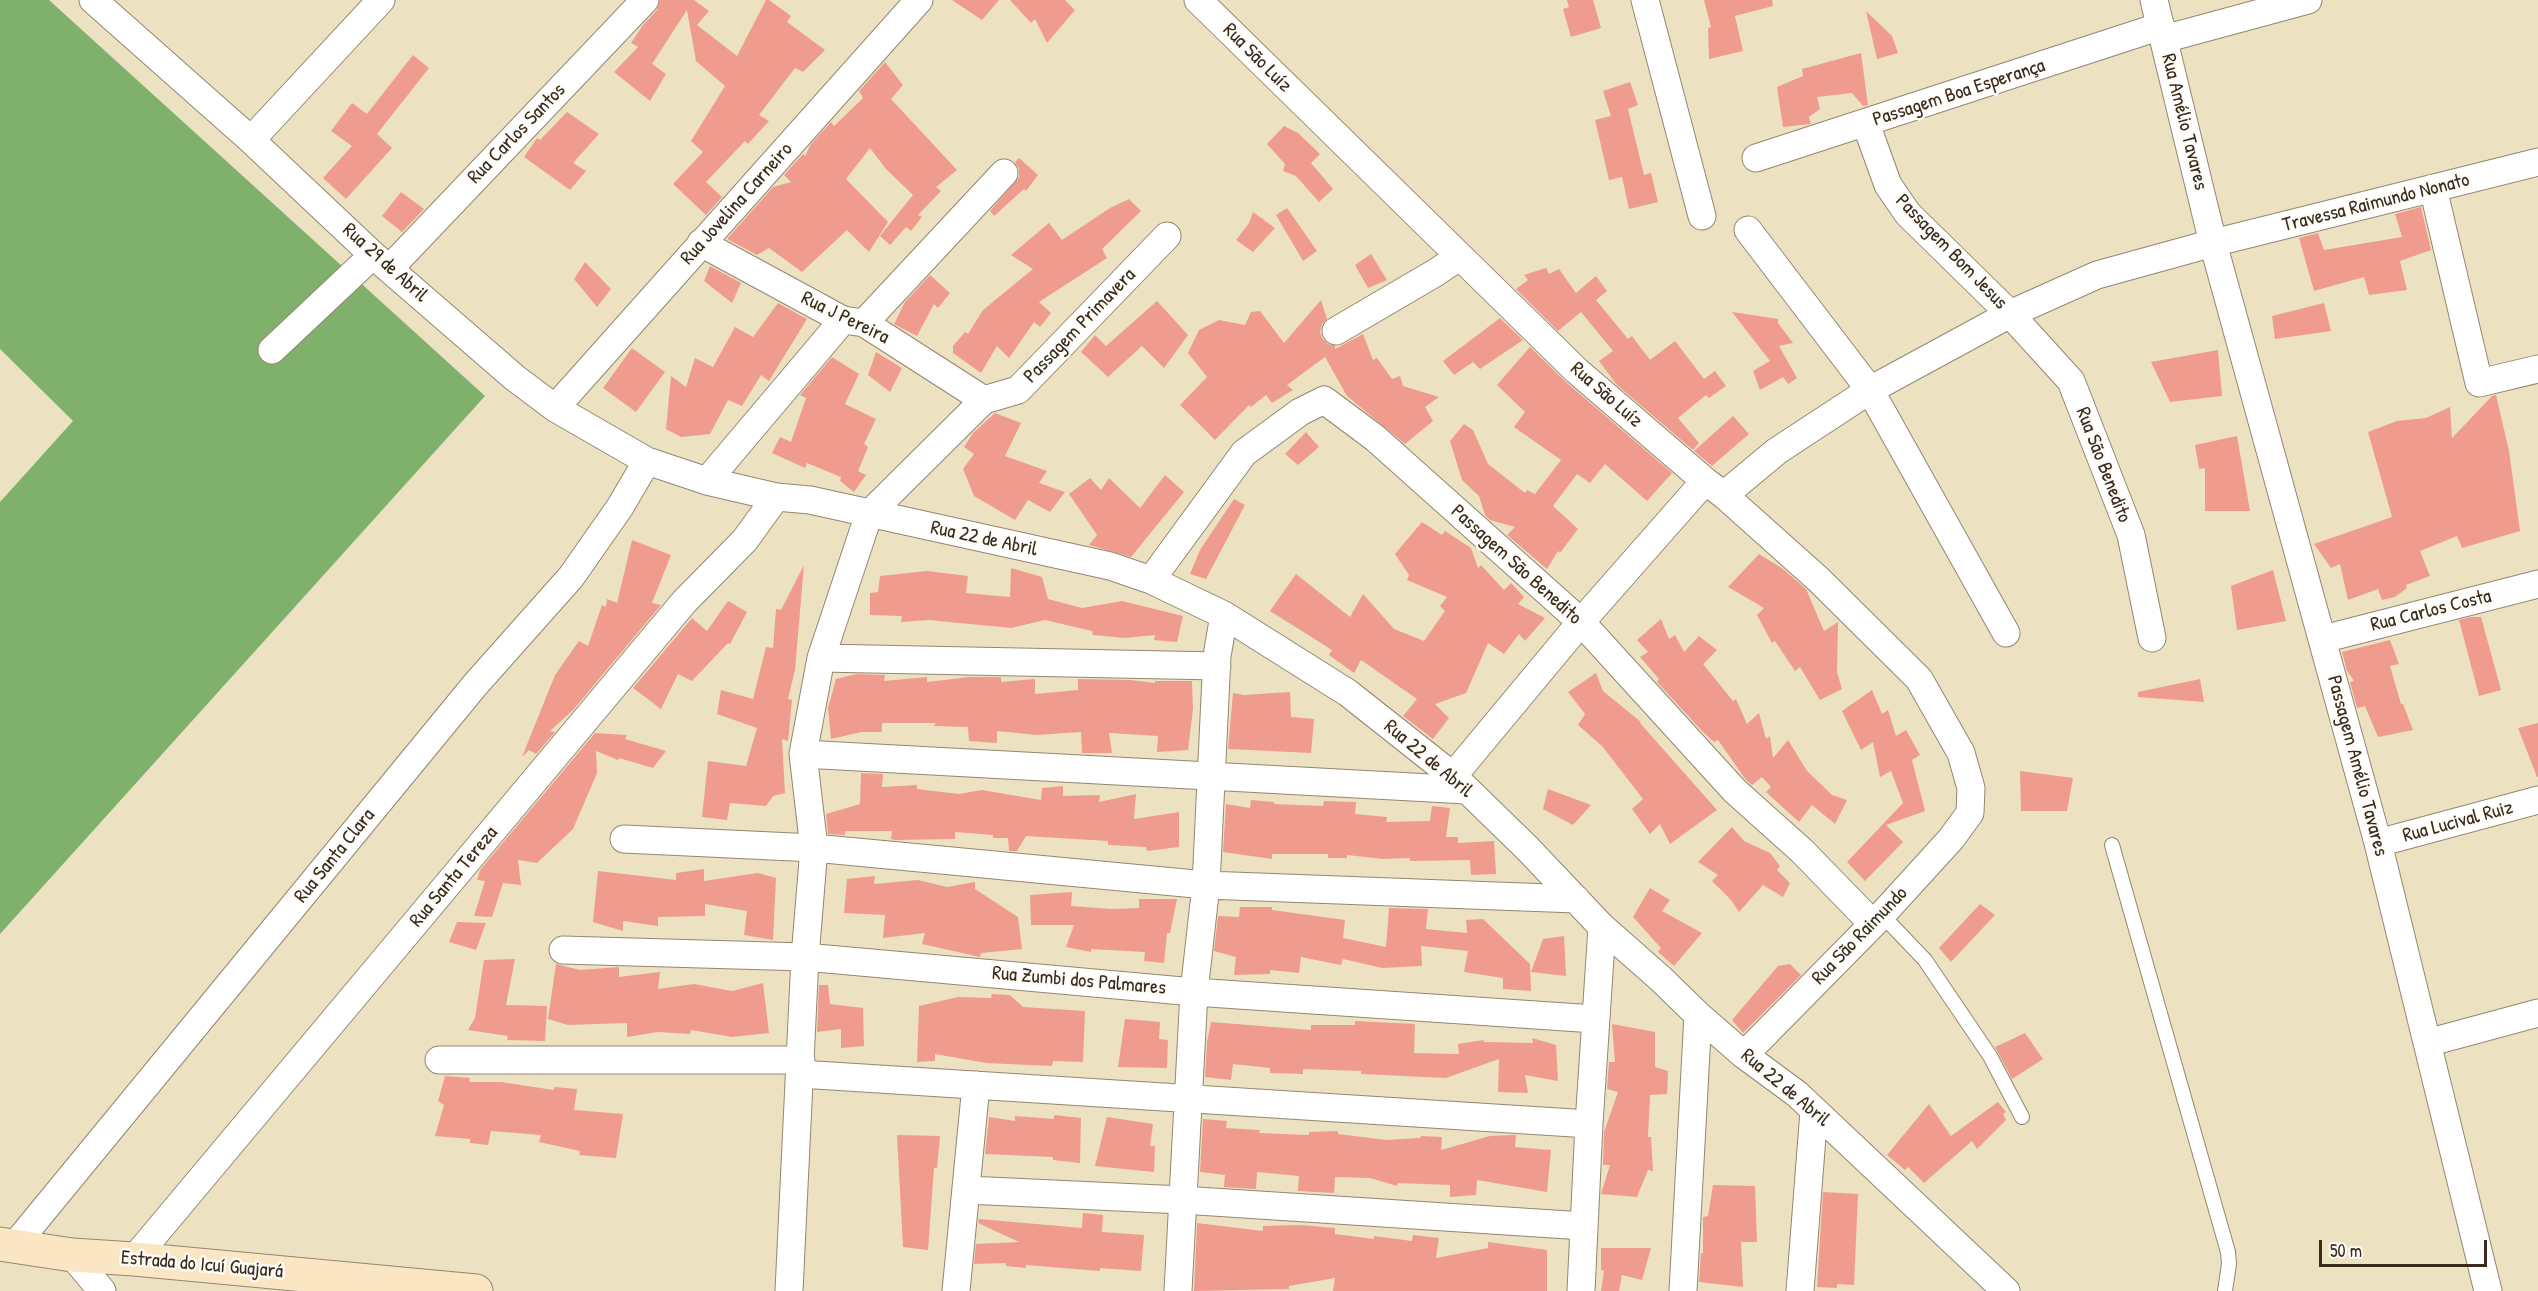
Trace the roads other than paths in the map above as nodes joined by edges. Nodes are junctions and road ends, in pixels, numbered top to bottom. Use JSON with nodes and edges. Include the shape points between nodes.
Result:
{"nodes":[{"id":1,"x":93,"y":0,"type":"edge"},
{"id":2,"x":381,"y":0,"type":"edge"},
{"id":3,"x":645,"y":0,"type":"edge"},
{"id":4,"x":919,"y":0,"type":"edge"},
{"id":5,"x":1198,"y":0,"type":"edge"},
{"id":6,"x":1645,"y":0,"type":"edge"},
{"id":7,"x":2154,"y":0,"type":"edge"},
{"id":8,"x":2308,"y":0,"type":"edge"},
{"id":9,"x":2162,"y":32,"type":"junction"},
{"id":10,"x":1866,"y":123,"type":"junction"},
{"id":11,"x":251,"y":140,"type":"junction"},
{"id":12,"x":1756,"y":158,"type":"dead end"},
{"id":13,"x":2538,"y":162,"type":"edge"},
{"id":14,"x":1004,"y":173,"type":"dead end"},
{"id":15,"x":2433,"y":188,"type":"junction"},
{"id":16,"x":1702,"y":216,"type":"dead end"},
{"id":17,"x":1748,"y":230,"type":"dead end"},
{"id":18,"x":1167,"y":236,"type":"dead end"},
{"id":19,"x":702,"y":243,"type":"junction"},
{"id":20,"x":2214,"y":243,"type":"junction"},
{"id":21,"x":1459,"y":257,"type":"junction"},
{"id":22,"x":381,"y":261,"type":"junction"},
{"id":23,"x":2010,"y":314,"type":"junction"},
{"id":24,"x":854,"y":322,"type":"junction"},
{"id":25,"x":1336,"y":331,"type":"dead end"},
{"id":26,"x":272,"y":350,"type":"dead end"},
{"id":27,"x":2538,"y":369,"type":"edge"},
{"id":28,"x":1870,"y":390,"type":"junction"},
{"id":29,"x":984,"y":400,"type":"junction"},
{"id":30,"x":555,"y":408,"type":"junction"},
{"id":31,"x":647,"y":461,"type":"junction"},
{"id":32,"x":707,"y":481,"type":"junction"},
{"id":33,"x":1714,"y":488,"type":"junction"},
{"id":34,"x":776,"y":497,"type":"junction"},
{"id":35,"x":869,"y":514,"type":"junction"},
{"id":36,"x":1151,"y":580,"type":"junction"},
{"id":37,"x":2538,"y":584,"type":"edge"},
{"id":38,"x":1224,"y":615,"type":"junction"},
{"id":39,"x":1581,"y":622,"type":"junction"},
{"id":40,"x":2006,"y":633,"type":"dead end"},
{"id":41,"x":2152,"y":638,"type":"dead end"},
{"id":42,"x":2323,"y":639,"type":"junction"},
{"id":43,"x":821,"y":658,"type":"junction"},
{"id":44,"x":1217,"y":666,"type":"junction"},
{"id":45,"x":802,"y":754,"type":"junction"},
{"id":46,"x":1213,"y":776,"type":"junction"},
{"id":47,"x":1460,"y":783,"type":"junction"},
{"id":48,"x":2538,"y":800,"type":"edge"},
{"id":49,"x":1970,"y":813,"type":"joint"},
{"id":50,"x":624,"y":839,"type":"dead end"},
{"id":51,"x":2378,"y":843,"type":"junction"},
{"id":52,"x":2112,"y":845,"type":"dead end"},
{"id":53,"x":814,"y":848,"type":"junction"},
{"id":54,"x":1206,"y":885,"type":"junction"},
{"id":55,"x":1576,"y":899,"type":"junction"},
{"id":56,"x":1878,"y":919,"type":"junction"},
{"id":57,"x":1602,"y":927,"type":"junction"},
{"id":58,"x":563,"y":950,"type":"dead end"},
{"id":59,"x":805,"y":957,"type":"junction"},
{"id":60,"x":1194,"y":992,"type":"junction"},
{"id":61,"x":2538,"y":1014,"type":"edge"},
{"id":62,"x":1698,"y":1016,"type":"junction"},
{"id":63,"x":1595,"y":1019,"type":"junction"},
{"id":64,"x":2427,"y":1043,"type":"junction"},
{"id":65,"x":1744,"y":1055,"type":"junction"},
{"id":66,"x":439,"y":1060,"type":"dead end"},
{"id":67,"x":801,"y":1067,"type":"junction"},
{"id":68,"x":976,"y":1085,"type":"junction"},
{"id":69,"x":1188,"y":1098,"type":"junction"},
{"id":70,"x":1814,"y":1111,"type":"junction"},
{"id":71,"x":2022,"y":1117,"type":"dead end"},
{"id":72,"x":1588,"y":1124,"type":"junction"},
{"id":73,"x":967,"y":1190,"type":"junction"},
{"id":74,"x":1182,"y":1200,"type":"junction"},
{"id":75,"x":1584,"y":1226,"type":"junction"},
{"id":76,"x":7,"y":1244,"type":"edge"},
{"id":77,"x":72,"y":1255,"type":"junction"},
{"id":78,"x":134,"y":1259,"type":"junction"},
{"id":79,"x":102,"y":1291,"type":"edge"},
{"id":80,"x":476,"y":1291,"type":"edge"},
{"id":81,"x":789,"y":1291,"type":"edge"},
{"id":82,"x":956,"y":1291,"type":"edge"},
{"id":83,"x":1178,"y":1291,"type":"edge"},
{"id":84,"x":1581,"y":1291,"type":"edge"},
{"id":85,"x":1683,"y":1291,"type":"edge"},
{"id":86,"x":1800,"y":1291,"type":"edge"},
{"id":87,"x":2006,"y":1291,"type":"edge"},
{"id":88,"x":2224,"y":1291,"type":"edge"},
{"id":89,"x":2488,"y":1291,"type":"edge"}],
"edges":[{"from":1,"to":11,"type":"street","name":"Rua 29 de Abril"},
{"from":2,"to":11,"type":"street"},
{"from":3,"to":22,"type":"street","name":"Rua Carlos Santos"},
{"from":4,"to":19,"type":"street","name":"Rua Jovelina Carneiro"},
{"from":5,"to":21,"type":"street","name":"Rua São Luíz"},
{"from":6,"to":16,"type":"street"},
{"from":7,"to":9,"type":"street","name":"Rua Amélio Tavares"},
{"from":8,"to":9,"type":"street","name":"Passagem Boa Esperança"},
{"from":9,"to":10,"type":"street","name":"Passagem Boa Esperança"},
{"from":9,"to":20,"type":"street","name":"Rua Amélio Tavares"},
{"from":10,"to":12,"type":"street","name":"Passagem Boa Esperança"},
{"from":10,"to":23,"type":"street","name":"Passagem Bom Jesus","via":[[1888,185],[1908,214]]},
{"from":11,"to":22,"type":"street","name":"Rua 29 de Abril"},
{"from":13,"to":15,"type":"street","name":"Travessa Raimundo Nonato"},
{"from":14,"to":24,"type":"street"},
{"from":15,"to":20,"type":"street","name":"Travessa Raimundo Nonato"},
{"from":15,"to":27,"type":"street","via":[[2479,383]]},
{"from":17,"to":28,"type":"street"},
{"from":18,"to":29,"type":"street","name":"Passagem Primavera","via":[[1018,390]]},
{"from":19,"to":24,"type":"street","name":"Rua J Pereira"},
{"from":19,"to":30,"type":"street","name":"Rua Jovelina Carneiro"},
{"from":20,"to":23,"type":"street","name":"Travessa Raimundo Nonato","via":[[2097,275]]},
{"from":20,"to":42,"type":"street","name":"Passagem Amélio Tavares"},
{"from":21,"to":25,"type":"street"},
{"from":21,"to":33,"type":"street","name":"Rua São Luíz","via":[[1577,371]]},
{"from":22,"to":26,"type":"street","name":"Rua Carlos Santos"},
{"from":22,"to":30,"type":"street","name":"Rua 29 de Abril"},
{"from":23,"to":28,"type":"street","name":"Travessa Raimundo Nonato"},
{"from":23,"to":41,"type":"street","name":"Rua São Benedito","via":[[2071,381],[2131,535]]},
{"from":24,"to":29,"type":"street","name":"Rua J Pereira"},
{"from":24,"to":32,"type":"street"},
{"from":28,"to":33,"type":"street","name":"Travessa Raimundo Nonato"},
{"from":28,"to":40,"type":"street"},
{"from":29,"to":35,"type":"street"},
{"from":30,"to":31,"type":"street","name":"Rua 29 de Abril"},
{"from":31,"to":32,"type":"street","name":"Rua 29 de Abril"},
{"from":31,"to":76,"type":"street","name":"Rua Santa Clara","via":[[571,577],[475,685]]},
{"from":32,"to":34,"type":"street","name":"Rua 22 de Abril"},
{"from":33,"to":39,"type":"street","name":"Travessa Raimundo Nonato"},
{"from":33,"to":49,"type":"street","name":"Rua São Luíz","via":[[1818,579],[1919,679],[1961,753],[1971,788]]},
{"from":34,"to":35,"type":"street","name":"Rua 22 de Abril","via":[[810,500]]},
{"from":34,"to":78,"type":"street","name":"Rua Santa Tereza","via":[[745,540],[684,602]]},
{"from":35,"to":36,"type":"street","name":"Rua 22 de Abril","via":[[1110,566]]},
{"from":35,"to":43,"type":"street"},
{"from":36,"to":38,"type":"street","name":"Rua 22 de Abril"},
{"from":36,"to":39,"type":"street","name":"Passagem São Benedito","via":[[1244,453],[1300,411],[1324,400],[1375,438]]},
{"from":37,"to":42,"type":"street","name":"Rua Carlos Costa"},
{"from":38,"to":44,"type":"street"},
{"from":38,"to":47,"type":"street","name":"Rua 22 de Abril","via":[[1348,693]]},
{"from":39,"to":47,"type":"street","name":"Travessa Raimundo Nonato"},
{"from":39,"to":56,"type":"street","name":"Passagem São Benedito","via":[[1735,791]]},
{"from":42,"to":51,"type":"street","name":"Passagem Amélio Tavares"},
{"from":43,"to":44,"type":"street"},
{"from":43,"to":45,"type":"street"},
{"from":44,"to":46,"type":"street"},
{"from":45,"to":46,"type":"street"},
{"from":45,"to":53,"type":"street"},
{"from":46,"to":47,"type":"street"},
{"from":46,"to":54,"type":"street"},
{"from":47,"to":55,"type":"street","name":"Rua 22 de Abril"},
{"from":48,"to":51,"type":"street","name":"Rua Lucival Ruiz"},
{"from":49,"to":56,"type":"street","name":"Rua São Raimundo"},
{"from":50,"to":53,"type":"street"},
{"from":51,"to":64,"type":"street","name":"Passagem Amélio Tavares"},
{"from":52,"to":88,"type":"lane","via":[[2228,1252]]},
{"from":53,"to":54,"type":"street"},
{"from":53,"to":59,"type":"street"},
{"from":54,"to":55,"type":"street"},
{"from":54,"to":60,"type":"street"},
{"from":55,"to":57,"type":"street","name":"Rua 22 de Abril"},
{"from":56,"to":65,"type":"street","name":"Rua São Raimundo"},
{"from":56,"to":71,"type":"lane","name":"Passagem São Benedito","via":[[1925,960],[1990,1056]]},
{"from":57,"to":62,"type":"street","name":"Rua 22 de Abril"},
{"from":57,"to":63,"type":"street"},
{"from":58,"to":59,"type":"street","name":"Rua Zumbi dos Palmares"},
{"from":59,"to":60,"type":"street","name":"Rua Zumbi dos Palmares"},
{"from":59,"to":67,"type":"street"},
{"from":60,"to":63,"type":"street","name":"Rua Zumbi dos Palmares"},
{"from":60,"to":69,"type":"street"},
{"from":61,"to":64,"type":"street"},
{"from":62,"to":65,"type":"street","name":"Rua 22 de Abril"},
{"from":62,"to":85,"type":"street"},
{"from":63,"to":72,"type":"street"},
{"from":64,"to":89,"type":"street","name":"Passagem Amélio Tavares"},
{"from":65,"to":70,"type":"street","name":"Rua 22 de Abril"},
{"from":66,"to":67,"type":"street"},
{"from":67,"to":68,"type":"street"},
{"from":67,"to":81,"type":"street"},
{"from":68,"to":69,"type":"street"},
{"from":68,"to":73,"type":"street"},
{"from":69,"to":72,"type":"street"},
{"from":69,"to":74,"type":"street"},
{"from":70,"to":86,"type":"street"},
{"from":70,"to":87,"type":"street","name":"Rua 22 de Abril"},
{"from":72,"to":75,"type":"street"},
{"from":73,"to":74,"type":"street"},
{"from":73,"to":82,"type":"street"},
{"from":74,"to":75,"type":"street"},
{"from":74,"to":83,"type":"street"},
{"from":75,"to":84,"type":"street"},
{"from":76,"to":77,"type":"street","name":"Estrada do Icuí Guajará"},
{"from":77,"to":78,"type":"street","name":"Estrada do Icuí Guajará"},
{"from":77,"to":79,"type":"street"},
{"from":78,"to":80,"type":"street","name":"Estrada do Icuí Guajará"}]}
